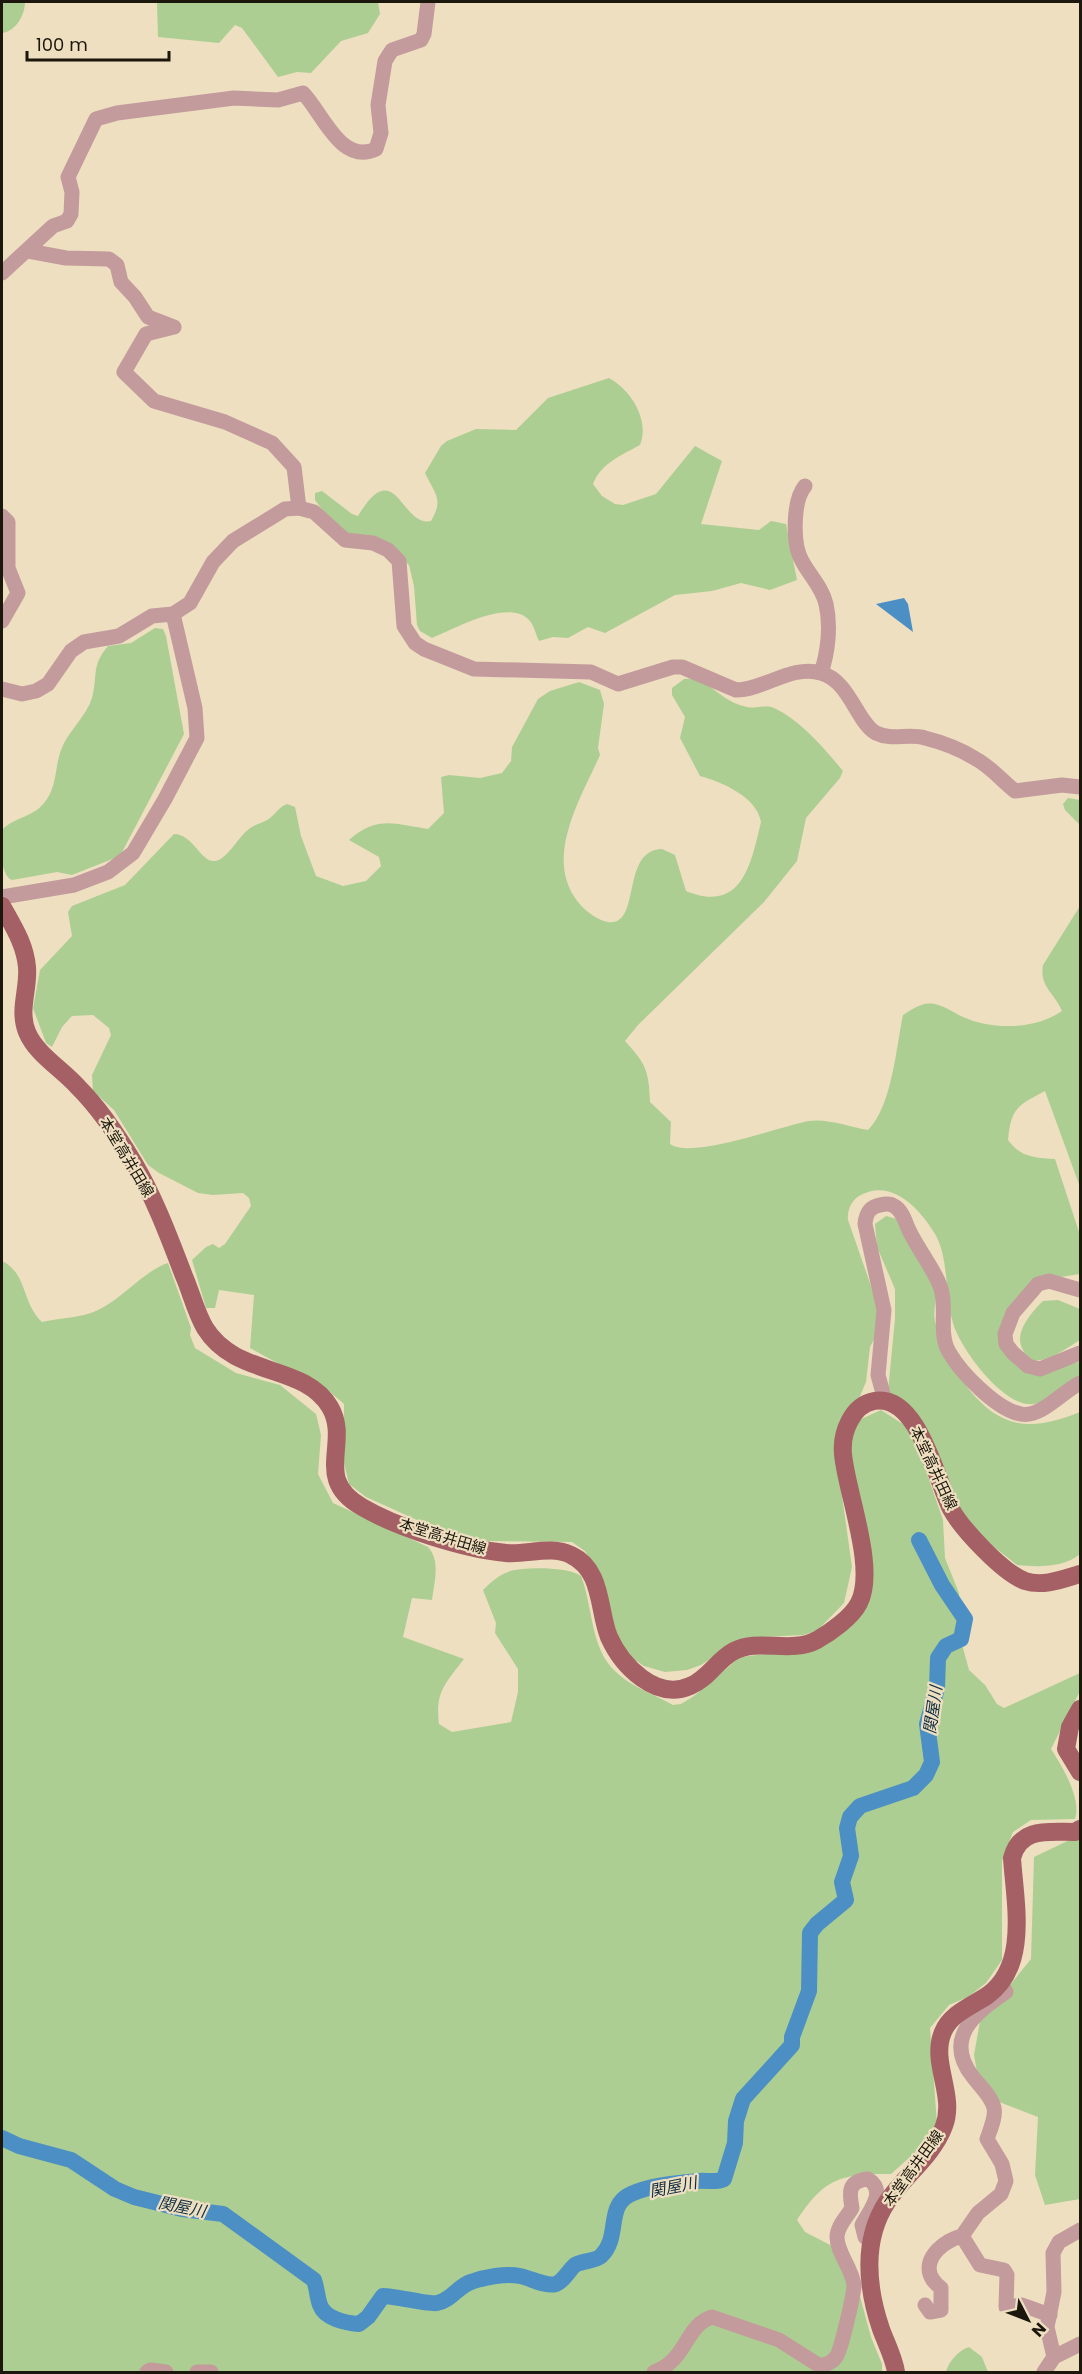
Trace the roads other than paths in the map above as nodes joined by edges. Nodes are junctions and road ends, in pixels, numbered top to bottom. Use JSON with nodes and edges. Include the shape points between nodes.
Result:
{"nodes":[{"id":1,"x":428,"y":2,"type":"edge"},
{"id":2,"x":28,"y":251,"type":"junction"},
{"id":3,"x":2,"y":273,"type":"edge"},
{"id":4,"x":805,"y":486,"type":"dead end"},
{"id":5,"x":299,"y":508,"type":"junction"},
{"id":6,"x":2,"y":516,"type":"edge"},
{"id":7,"x":173,"y":614,"type":"junction"},
{"id":8,"x":2,"y":621,"type":"edge"},
{"id":9,"x":821,"y":673,"type":"junction"},
{"id":10,"x":2,"y":689,"type":"edge"},
{"id":11,"x":1080,"y":787,"type":"edge"},
{"id":12,"x":2,"y":897,"type":"edge"},
{"id":13,"x":2,"y":906,"type":"edge"},
{"id":14,"x":1080,"y":1290,"type":"edge"},
{"id":15,"x":1080,"y":1353,"type":"edge"},
{"id":16,"x":1080,"y":1383,"type":"edge"},
{"id":17,"x":885,"y":1401,"type":"junction"},
{"id":18,"x":1080,"y":1574,"type":"edge"},
{"id":19,"x":1080,"y":1709,"type":"edge"},
{"id":20,"x":1080,"y":1772,"type":"edge"},
{"id":21,"x":1080,"y":1829,"type":"edge"},
{"id":22,"x":1001,"y":1983,"type":"junction"},
{"id":23,"x":1080,"y":2230,"type":"edge"},
{"id":24,"x":962,"y":2236,"type":"junction"},
{"id":25,"x":871,"y":2242,"type":"junction"},
{"id":26,"x":925,"y":2305,"type":"dead end"},
{"id":27,"x":1050,"y":2315,"type":"junction"},
{"id":28,"x":1080,"y":2344,"type":"edge"},
{"id":29,"x":1054,"y":2357,"type":"junction"},
{"id":30,"x":147,"y":2373,"type":"edge"},
{"id":31,"x":166,"y":2373,"type":"edge"},
{"id":32,"x":197,"y":2373,"type":"edge"},
{"id":33,"x":211,"y":2373,"type":"edge"},
{"id":34,"x":654,"y":2373,"type":"edge"},
{"id":35,"x":896,"y":2373,"type":"edge"},
{"id":36,"x":1044,"y":2373,"type":"edge"}],
"edges":[{"from":1,"to":2,"type":"street","via":[[421,40],[392,50],[385,61],[378,105],[381,133],[376,149],[360,152],[338,141],[303,93],[278,100],[234,98],[117,112],[96,119],[68,177],[72,192],[67,221],[53,226]]},
{"from":2,"to":3,"type":"street"},
{"from":2,"to":5,"type":"street","via":[[66,258],[109,259],[117,265],[121,282],[148,317],[174,327],[146,334],[124,372],[154,401],[225,422],[272,443],[294,467]]},
{"from":4,"to":9,"type":"street","via":[[797,495],[795,537],[801,559],[816,580],[826,605],[826,656]]},
{"from":5,"to":7,"type":"street","via":[[285,509],[233,541],[213,562],[190,603]]},
{"from":5,"to":9,"type":"street","via":[[314,512],[345,540],[373,543],[388,550],[399,561],[404,626],[415,643],[474,669],[591,672],[618,684],[682,667],[736,690],[796,672]]},
{"from":6,"to":8,"type":"street","via":[[8,522],[8,568],[18,593]]},
{"from":7,"to":10,"type":"street","via":[[152,616],[119,636],[84,642],[71,651],[48,684],[36,691],[22,694]]},
{"from":7,"to":12,"type":"street","via":[[195,708],[196,738],[144,835],[133,853],[108,872],[74,885]]},
{"from":9,"to":11,"type":"street","via":[[850,695],[873,732],[890,738],[927,738],[976,758],[1015,791],[1062,785]]},
{"from":13,"to":17,"type":"main road","name":"本堂高井田線","via":[[22,942],[28,970],[23,1016],[30,1039],[92,1102],[133,1161],[154,1202],[204,1327],[219,1346],[233,1357],[307,1384],[318,1392],[337,1423],[333,1469],[337,1484],[356,1504],[376,1515],[474,1547],[509,1553],[561,1551],[575,1556],[589,1569],[608,1635],[623,1661],[657,1687],[686,1688],[703,1679],[736,1650],[758,1645],[804,1645],[852,1613],[863,1592],[863,1557],[842,1452],[845,1431],[864,1404]]},
{"from":14,"to":15,"type":"street","via":[[1049,1281],[1038,1284],[1013,1313],[1005,1334],[1006,1344],[1028,1366],[1040,1369]]},
{"from":16,"to":17,"type":"street","via":[[1032,1414],[1011,1411],[976,1385],[945,1342],[942,1291],[902,1214],[885,1204],[867,1213],[865,1224],[884,1310],[878,1375]]},
{"from":17,"to":18,"type":"main road","name":"本堂高井田線","via":[[911,1418],[951,1509],[1002,1566],[1037,1583]]},
{"from":19,"to":20,"type":"main road","via":[[1070,1727],[1066,1749]]},
{"from":21,"to":22,"type":"main road","name":"本堂高井田線","via":[[1029,1834],[1015,1848],[1014,1957]]},
{"from":22,"to":24,"type":"street","via":[[1006,1992],[976,2013],[961,2040],[961,2054],[964,2066],[993,2102],[995,2111],[987,2139],[1002,2164],[1006,2181],[1001,2194],[978,2213]]},
{"from":22,"to":25,"type":"main road","name":"本堂高井田線","via":[[953,2017],[944,2030],[939,2044],[948,2111],[944,2125],[926,2155],[885,2205]]},
{"from":23,"to":27,"type":"street","via":[[1059,2242],[1053,2253]]},
{"from":24,"to":26,"type":"street","via":[[949,2239],[933,2254],[930,2271],[941,2288],[941,2310],[930,2312]]},
{"from":24,"to":27,"type":"street","via":[[980,2265],[1004,2270],[1006,2307],[1022,2305]]},
{"from":25,"to":34,"type":"street","via":[[862,2225],[878,2196],[877,2189],[868,2179],[859,2180],[850,2190],[852,2208],[837,2236],[854,2286],[852,2303],[841,2349],[829,2364],[820,2366],[779,2340],[712,2317],[698,2324],[676,2360]]},
{"from":25,"to":35,"type":"main road","name":"本堂高井田線","via":[[872,2300]]},
{"from":27,"to":29,"type":"street","via":[[1047,2327]]},
{"from":28,"to":29,"type":"street"},
{"from":29,"to":36,"type":"street"},
{"from":30,"to":31,"type":"street"},
{"from":32,"to":33,"type":"street"}]}
